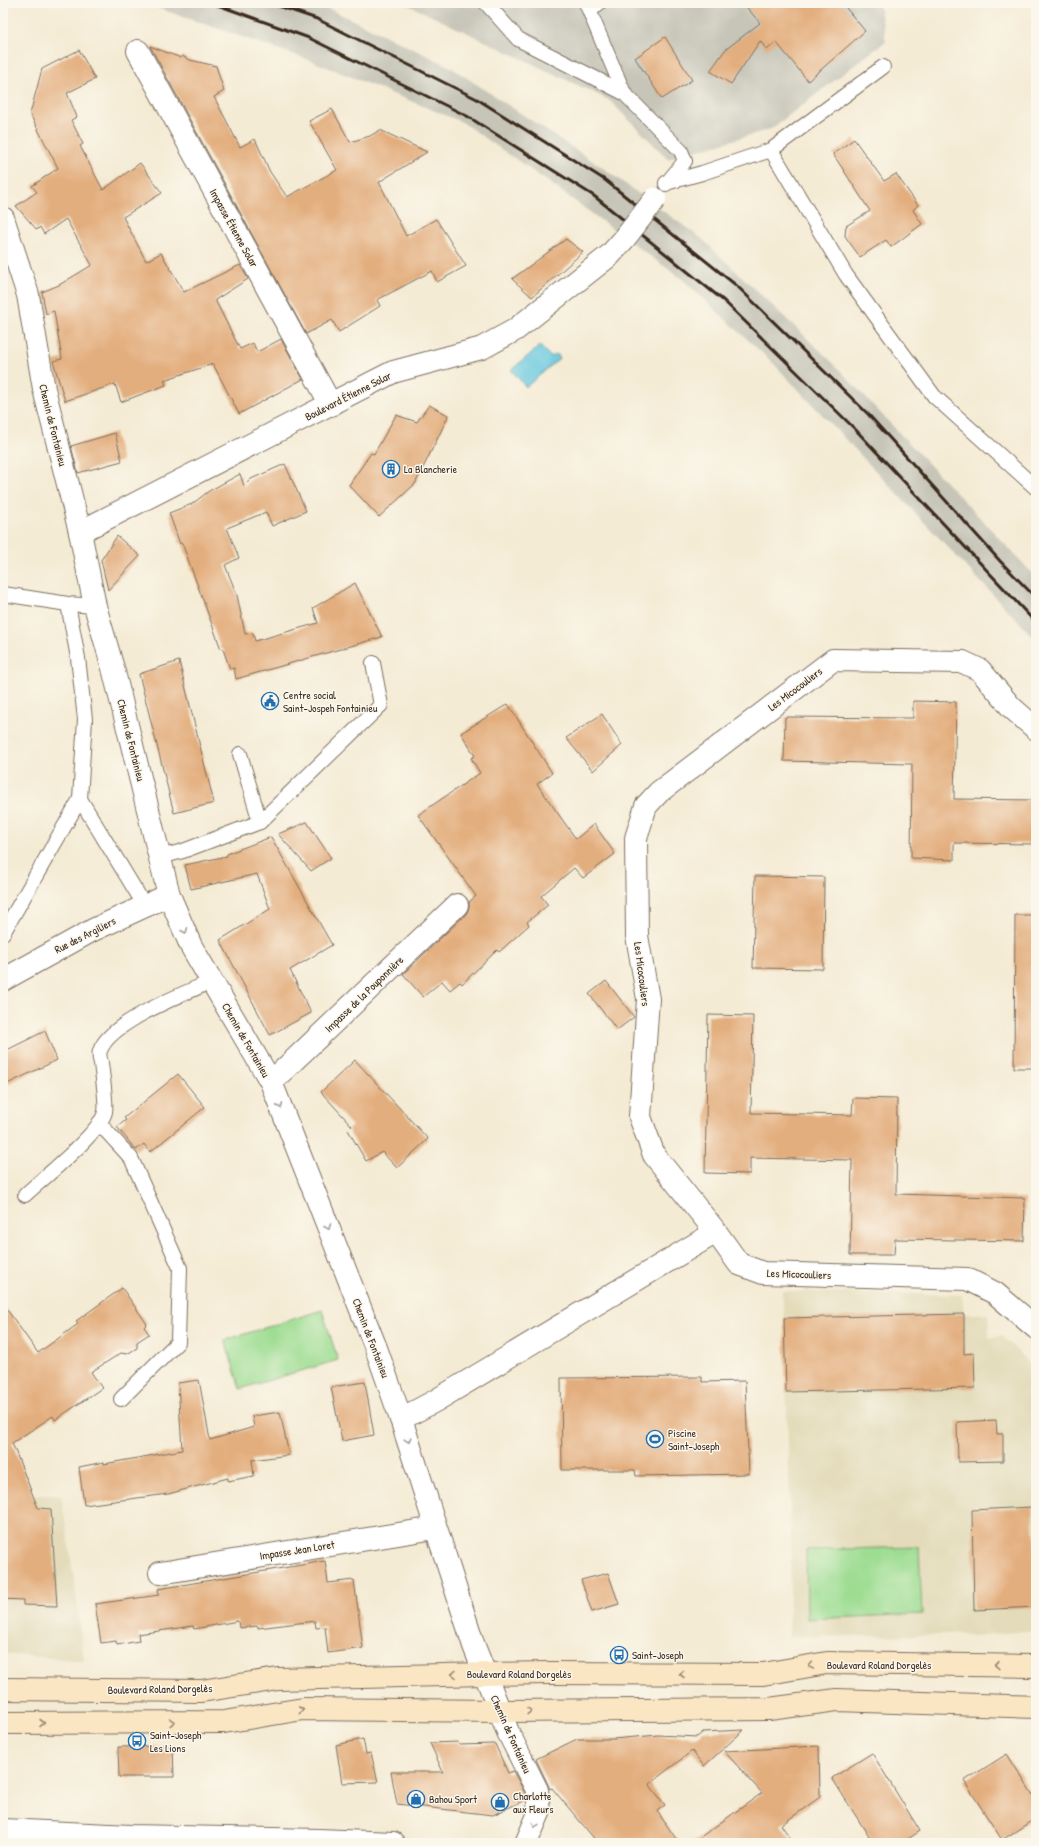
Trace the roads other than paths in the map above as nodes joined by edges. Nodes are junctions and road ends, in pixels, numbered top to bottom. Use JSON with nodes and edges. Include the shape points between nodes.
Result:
{"nodes":[{"id":1,"x":486,"y":3,"type":"edge"},
{"id":2,"x":592,"y":6,"type":"edge"},
{"id":3,"x":138,"y":51,"type":"dead end"},
{"id":4,"x":883,"y":67,"type":"dead end"},
{"id":5,"x":624,"y":93,"type":"junction"},
{"id":6,"x":770,"y":150,"type":"junction"},
{"id":7,"x":660,"y":191,"type":"junction"},
{"id":8,"x":3,"y":218,"type":"edge"},
{"id":9,"x":331,"y":405,"type":"junction"},
{"id":10,"x":1036,"y":488,"type":"edge"},
{"id":11,"x":80,"y":532,"type":"junction"},
{"id":12,"x":3,"y":594,"type":"edge"},
{"id":13,"x":68,"y":604,"type":"junction"},
{"id":14,"x":95,"y":606,"type":"junction"},
{"id":15,"x":373,"y":663,"type":"dead end"},
{"id":16,"x":1036,"y":729,"type":"edge"},
{"id":17,"x":240,"y":754,"type":"dead end"},
{"id":18,"x":80,"y":799,"type":"junction"},
{"id":19,"x":260,"y":822,"type":"junction"},
{"id":20,"x":160,"y":857,"type":"junction"},
{"id":21,"x":169,"y":895,"type":"junction"},
{"id":22,"x":457,"y":905,"type":"dead end"},
{"id":23,"x":144,"y":906,"type":"junction"},
{"id":24,"x":3,"y":933,"type":"edge"},
{"id":25,"x":3,"y":980,"type":"edge"},
{"id":26,"x":212,"y":981,"type":"junction"},
{"id":27,"x":271,"y":1082,"type":"junction"},
{"id":28,"x":100,"y":1123,"type":"junction"},
{"id":29,"x":25,"y":1195,"type":"dead end"},
{"id":30,"x":716,"y":1232,"type":"junction"},
{"id":31,"x":1036,"y":1328,"type":"edge"},
{"id":32,"x":122,"y":1399,"type":"dead end"},
{"id":33,"x":401,"y":1419,"type":"junction"},
{"id":34,"x":435,"y":1528,"type":"junction"},
{"id":35,"x":160,"y":1573,"type":"dead end"},
{"id":36,"x":1036,"y":1666,"type":"edge"},
{"id":37,"x":485,"y":1674,"type":"junction"},
{"id":38,"x":3,"y":1689,"type":"edge"},
{"id":39,"x":1036,"y":1707,"type":"edge"},
{"id":40,"x":500,"y":1711,"type":"junction"},
{"id":41,"x":3,"y":1723,"type":"edge"},
{"id":42,"x":3,"y":1830,"type":"edge"},
{"id":43,"x":392,"y":1843,"type":"edge"},
{"id":44,"x":526,"y":1843,"type":"edge"}],
"edges":[{"from":1,"to":5,"type":"lane","via":[[518,39]]},
{"from":2,"to":5,"type":"lane"},
{"from":3,"to":9,"type":"street","name":"Impasse Étienne Solar"},
{"from":4,"to":6,"type":"lane"},
{"from":5,"to":7,"type":"lane","via":[[681,151],[685,161]]},
{"from":6,"to":7,"type":"lane","via":[[702,173]]},
{"from":6,"to":10,"type":"lane","via":[[846,275],[934,396]]},
{"from":7,"to":9,"type":"street","name":"Boulevard Étienne Solar","bridge":true,"via":[[610,254],[515,330],[482,348],[393,372]]},
{"from":8,"to":11,"type":"street","name":"Chemin de Fontainieu","via":[[28,295],[44,389]]},
{"from":9,"to":11,"type":"street","name":"Boulevard Étienne Solar"},
{"from":11,"to":14,"type":"street","name":"Chemin de Fontainieu"},
{"from":12,"to":13,"type":"lane"},
{"from":13,"to":14,"type":"lane"},
{"from":13,"to":18,"type":"lane","via":[[85,719]]},
{"from":14,"to":20,"type":"street","name":"Chemin de Fontainieu"},
{"from":15,"to":19,"type":"lane","via":[[381,705]]},
{"from":16,"to":30,"type":"street","name":"Les Micocouliers","via":[[1011,706],[980,670],[963,662],[833,660],[659,792],[646,806],[636,838],[637,936],[648,999],[640,1117],[654,1155]]},
{"from":17,"to":19,"type":"lane"},
{"from":18,"to":23,"type":"lane"},
{"from":18,"to":24,"type":"lane"},
{"from":19,"to":20,"type":"lane"},
{"from":20,"to":21,"type":"street","name":"Chemin de Fontainieu"},
{"from":21,"to":23,"type":"street","name":"Rue des Argiliers"},
{"from":21,"to":26,"type":"street","name":"Chemin de Fontainieu","one_way":true,"via":[[191,946]]},
{"from":22,"to":27,"type":"street","name":"Impasse de la Pouponnière"},
{"from":23,"to":25,"type":"street","name":"Rue des Argiliers","via":[[93,930]]},
{"from":26,"to":27,"type":"street","name":"Chemin de Fontainieu"},
{"from":26,"to":28,"type":"lane","via":[[146,1012],[118,1028],[108,1039],[100,1052],[105,1112]]},
{"from":27,"to":33,"type":"street","name":"Chemin de Fontainieu","one_way":true,"via":[[376,1348]]},
{"from":28,"to":29,"type":"lane"},
{"from":28,"to":32,"type":"lane","via":[[131,1158],[180,1268],[178,1342]]},
{"from":30,"to":31,"type":"street","name":"Les Micocouliers","via":[[739,1264],[763,1273],[967,1279],[995,1293]]},
{"from":30,"to":33,"type":"street"},
{"from":33,"to":34,"type":"street","name":"Chemin de Fontainieu","one_way":true},
{"from":34,"to":35,"type":"street","name":"Impasse Jean Loret"},
{"from":34,"to":37,"type":"street","name":"Chemin de Fontainieu"},
{"from":36,"to":37,"type":"main road","name":"Boulevard Roland Dorgelès","one_way":true,"via":[[827,1663],[763,1674]]},
{"from":37,"to":38,"type":"main road","name":"Boulevard Roland Dorgelès","one_way":true,"via":[[278,1679],[201,1691]]},
{"from":37,"to":40,"type":"street","name":"Chemin de Fontainieu"},
{"from":40,"to":39,"type":"main road","one_way":true,"via":[[769,1710],[836,1700]]},
{"from":41,"to":40,"type":"main road","one_way":true,"via":[[224,1722],[303,1709]]},
{"from":40,"to":44,"type":"street","name":"Chemin de Fontainieu","one_way":true,"via":[[537,1790],[539,1813]]},
{"from":42,"to":43,"type":"street"}]}
